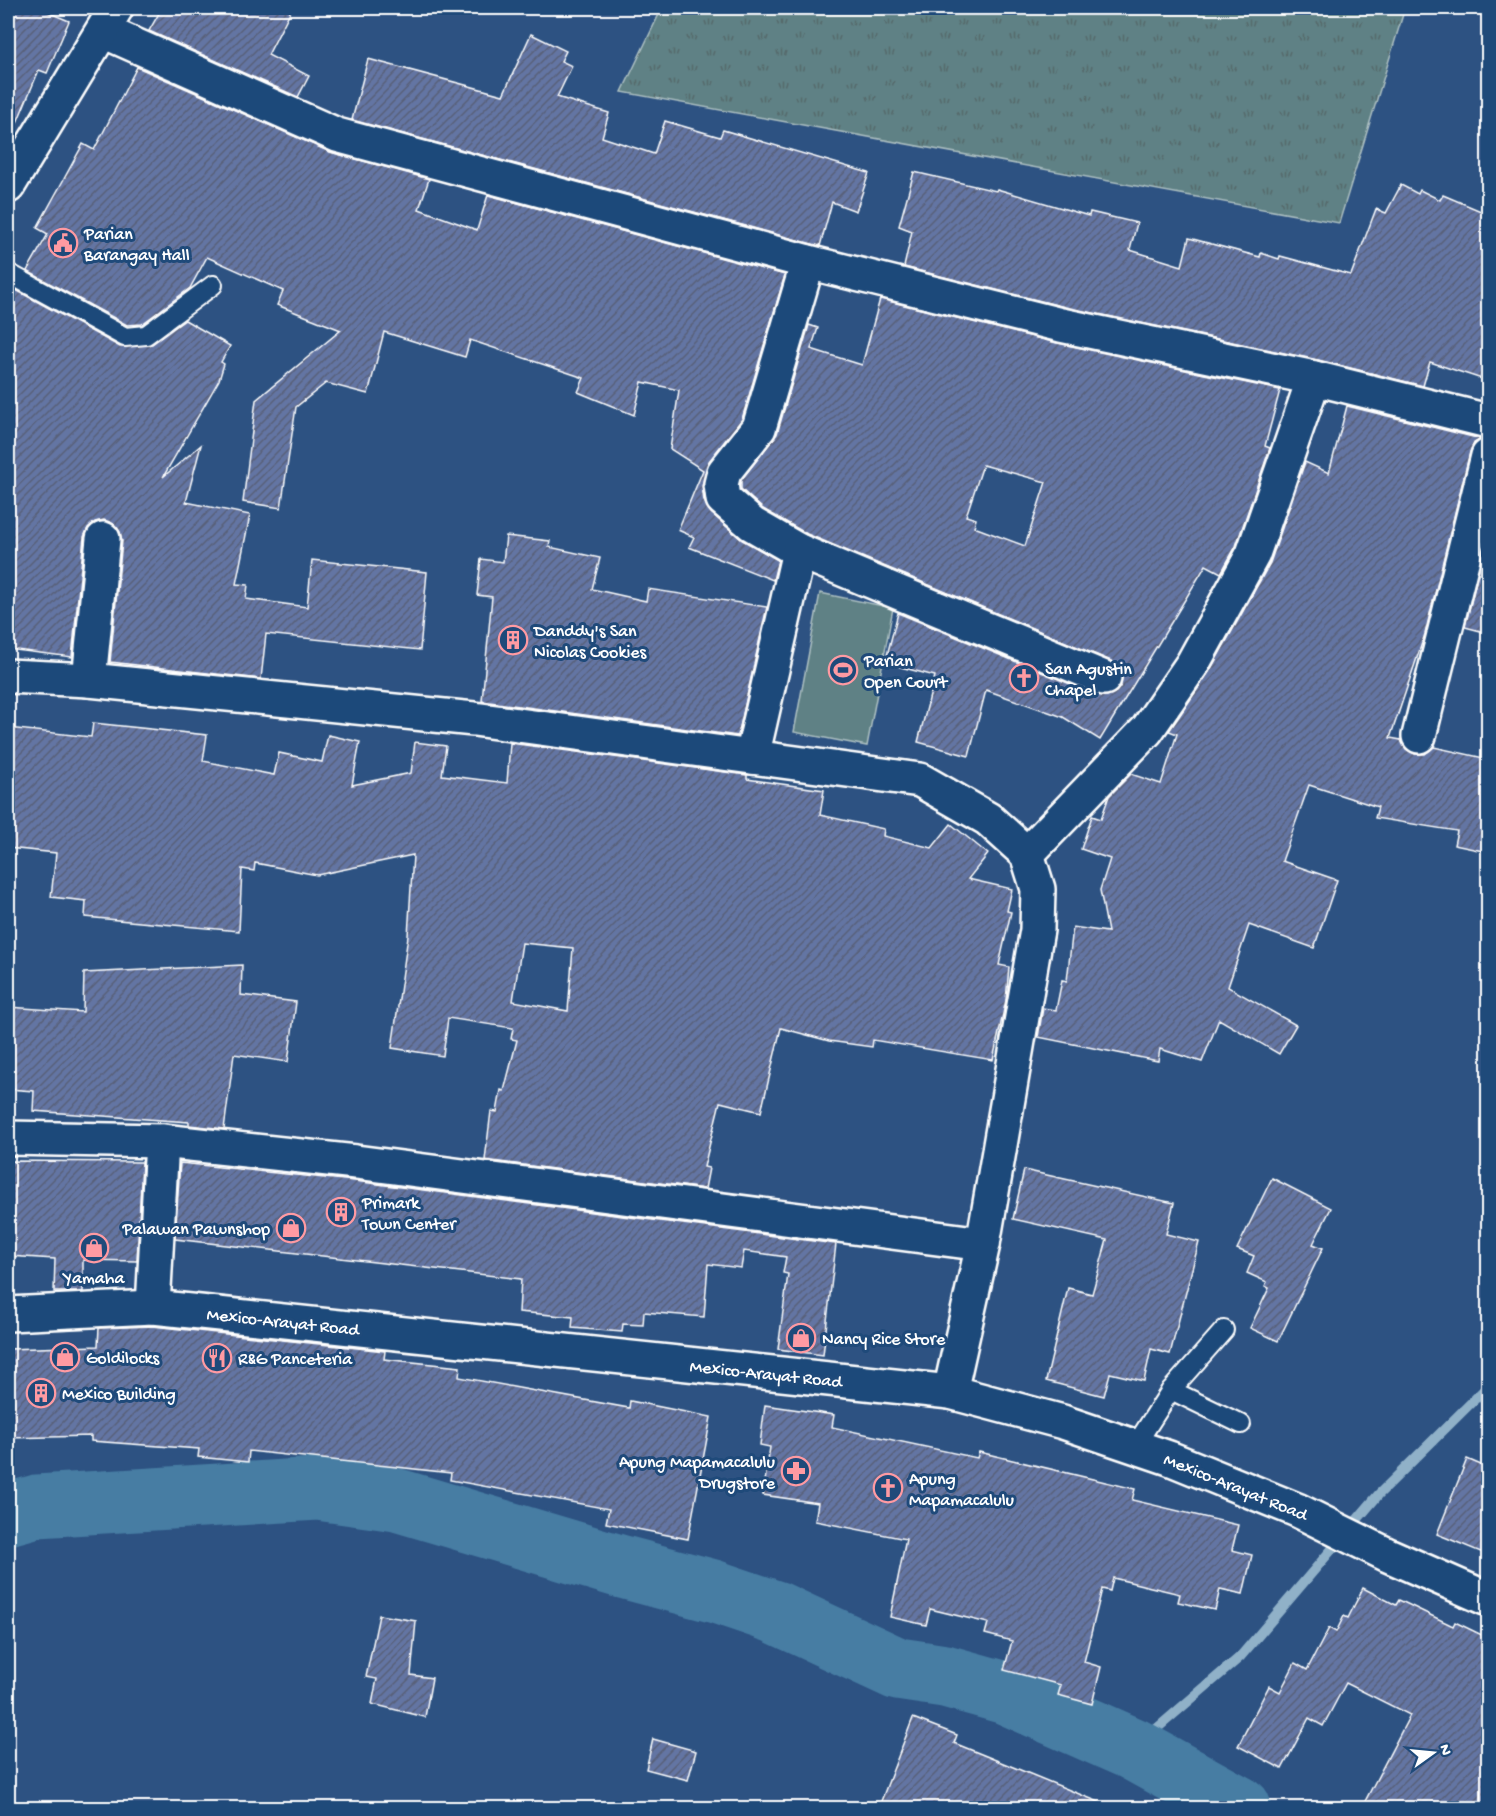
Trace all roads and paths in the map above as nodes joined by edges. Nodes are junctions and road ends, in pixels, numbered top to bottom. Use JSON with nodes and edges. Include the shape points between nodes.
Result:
{"nodes":[{"id":1,"x":109,"y":19,"type":"edge"},
{"id":2,"x":8,"y":186,"type":"edge"},
{"id":3,"x":808,"y":262,"type":"junction"},
{"id":4,"x":8,"y":273,"type":"edge"},
{"id":5,"x":213,"y":285,"type":"dead end"},
{"id":6,"x":1314,"y":378,"type":"junction"},
{"id":7,"x":1488,"y":421,"type":"edge"},
{"id":8,"x":1488,"y":456,"type":"edge"},
{"id":9,"x":103,"y":539,"type":"dead end"},
{"id":10,"x":799,"y":551,"type":"junction"},
{"id":11,"x":8,"y":676,"type":"edge"},
{"id":12,"x":1104,"y":678,"type":"dead end"},
{"id":13,"x":89,"y":680,"type":"junction"},
{"id":14,"x":1419,"y":736,"type":"dead end"},
{"id":15,"x":752,"y":757,"type":"junction"},
{"id":16,"x":1027,"y":854,"type":"junction"},
{"id":17,"x":8,"y":1138,"type":"edge"},
{"id":18,"x":162,"y":1141,"type":"junction"},
{"id":19,"x":982,"y":1244,"type":"junction"},
{"id":20,"x":153,"y":1307,"type":"junction"},
{"id":21,"x":8,"y":1314,"type":"edge"},
{"id":22,"x":1224,"y":1330,"type":"dead end"},
{"id":23,"x":1171,"y":1390,"type":"junction"},
{"id":24,"x":950,"y":1392,"type":"junction"},
{"id":25,"x":1240,"y":1424,"type":"dead end"},
{"id":26,"x":1135,"y":1446,"type":"junction"},
{"id":27,"x":1488,"y":1599,"type":"edge"}],
"edges":[{"from":1,"to":2,"type":"street"},
{"from":1,"to":3,"type":"street","via":[[337,135]]},
{"from":3,"to":6,"type":"street","via":[[1061,325]]},
{"from":3,"to":10,"type":"street","via":[[759,428],[724,472],[721,484],[723,498],[752,524]]},
{"from":4,"to":5,"type":"lane","via":[[125,337],[146,335]]},
{"from":6,"to":7,"type":"street"},
{"from":6,"to":16,"type":"street","via":[[1253,554],[1193,663],[1147,730]]},
{"from":8,"to":14,"type":"street"},
{"from":9,"to":13,"type":"street"},
{"from":10,"to":12,"type":"street"},
{"from":10,"to":15,"type":"street"},
{"from":11,"to":13,"type":"street"},
{"from":13,"to":15,"type":"street","via":[[474,719]]},
{"from":15,"to":16,"type":"street","via":[[920,780],[988,819]]},
{"from":16,"to":19,"type":"street","via":[[1038,889],[1037,930]]},
{"from":17,"to":18,"type":"street"},
{"from":18,"to":19,"type":"street","via":[[384,1165]]},
{"from":18,"to":20,"type":"street"},
{"from":19,"to":24,"type":"street"},
{"from":20,"to":21,"type":"street","name":"Mexico-Arayat Road"},
{"from":20,"to":24,"type":"street","name":"Mexico-Arayat Road"},
{"from":22,"to":23,"type":"lane"},
{"from":23,"to":25,"type":"lane"},
{"from":23,"to":26,"type":"lane"},
{"from":24,"to":26,"type":"street","name":"Mexico-Arayat Road"},
{"from":26,"to":27,"type":"street","name":"Mexico-Arayat Road","via":[[1297,1510]]}]}
